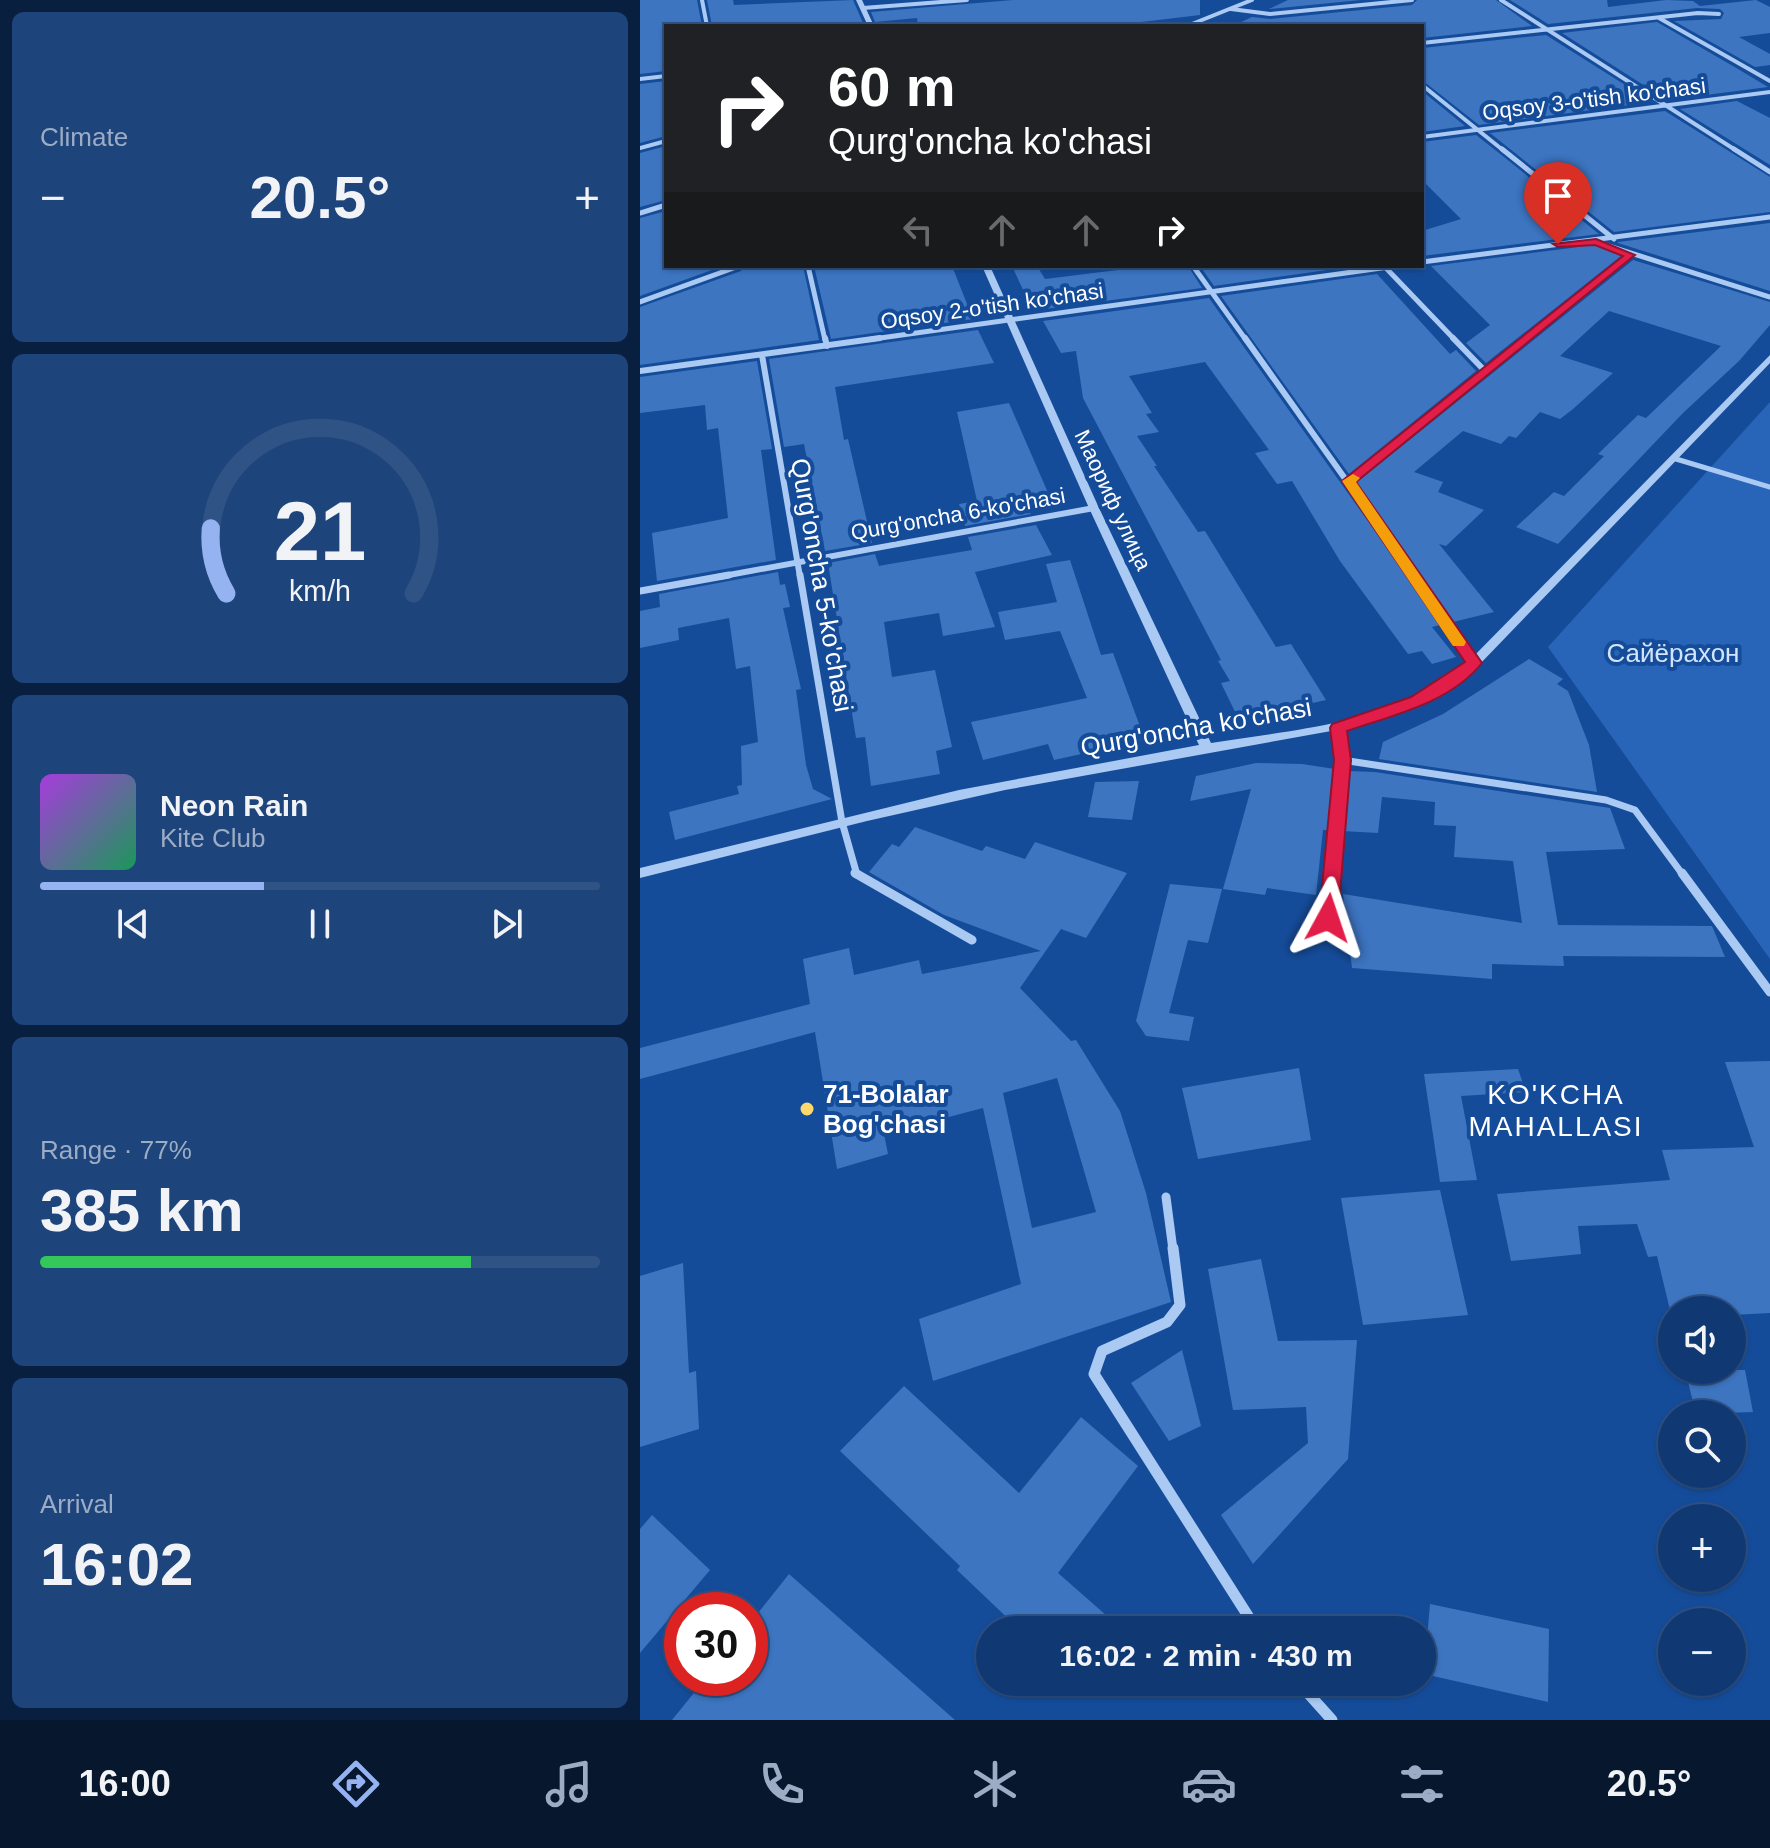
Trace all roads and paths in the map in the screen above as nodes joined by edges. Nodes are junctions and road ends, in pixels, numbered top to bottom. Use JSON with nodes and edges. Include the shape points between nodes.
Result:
{"nodes":[{"id":1,"x":702,"y":0,"type":"edge"},
{"id":2,"x":859,"y":0,"type":"edge"},
{"id":3,"x":967,"y":0,"type":"edge"},
{"id":4,"x":1252,"y":0,"type":"edge"},
{"id":5,"x":1412,"y":0,"type":"edge"},
{"id":6,"x":1501,"y":0,"type":"edge"},
{"id":7,"x":863,"y":8,"type":"junction"},
{"id":8,"x":1231,"y":9,"type":"junction"},
{"id":9,"x":1719,"y":14,"type":"dead end"},
{"id":10,"x":1658,"y":18,"type":"junction"},
{"id":11,"x":707,"y":24,"type":"edge"},
{"id":12,"x":870,"y":24,"type":"edge"},
{"id":13,"x":1191,"y":24,"type":"edge"},
{"id":14,"x":1549,"y":30,"type":"junction"},
{"id":15,"x":1424,"y":43,"type":"edge"},
{"id":16,"x":664,"y":76,"type":"edge"},
{"id":17,"x":640,"y":79,"type":"edge"},
{"id":18,"x":1770,"y":81,"type":"edge"},
{"id":19,"x":1424,"y":87,"type":"edge"},
{"id":20,"x":1770,"y":92,"type":"edge"},
{"id":21,"x":1667,"y":105,"type":"junction"},
{"id":22,"x":1478,"y":130,"type":"junction"},
{"id":23,"x":1424,"y":137,"type":"edge"},
{"id":24,"x":664,"y":142,"type":"edge"},
{"id":25,"x":640,"y":148,"type":"edge"},
{"id":26,"x":1770,"y":172,"type":"edge"},
{"id":27,"x":664,"y":206,"type":"edge"},
{"id":28,"x":640,"y":213,"type":"edge"},
{"id":29,"x":1770,"y":217,"type":"edge"},
{"id":30,"x":1614,"y":239,"type":"junction"},
{"id":31,"x":1596,"y":242,"type":"junction"},
{"id":32,"x":1630,"y":255,"type":"junction"},
{"id":33,"x":1424,"y":262,"type":"edge"},
{"id":34,"x":734,"y":268,"type":"edge"},
{"id":35,"x":808,"y":268,"type":"edge"},
{"id":36,"x":987,"y":268,"type":"edge"},
{"id":37,"x":1194,"y":268,"type":"edge"},
{"id":38,"x":1378,"y":268,"type":"edge"},
{"id":39,"x":1386,"y":268,"type":"edge"},
{"id":40,"x":1211,"y":292,"type":"junction"},
{"id":41,"x":1770,"y":297,"type":"edge"},
{"id":42,"x":640,"y":302,"type":"edge"},
{"id":43,"x":1009,"y":319,"type":"junction"},
{"id":44,"x":827,"y":346,"type":"junction"},
{"id":45,"x":762,"y":355,"type":"junction"},
{"id":46,"x":1770,"y":358,"type":"edge"},
{"id":47,"x":1484,"y":370,"type":"junction"},
{"id":48,"x":640,"y":371,"type":"edge"},
{"id":49,"x":1676,"y":459,"type":"junction"},
{"id":50,"x":1349,"y":481,"type":"junction"},
{"id":51,"x":1770,"y":487,"type":"edge"},
{"id":52,"x":1094,"y":508,"type":"junction"},
{"id":53,"x":799,"y":561,"type":"junction"},
{"id":54,"x":640,"y":591,"type":"edge"},
{"id":55,"x":1474,"y":663,"type":"junction"},
{"id":56,"x":1338,"y":728,"type":"junction"},
{"id":57,"x":1207,"y":748,"type":"junction"},
{"id":58,"x":1342,"y":760,"type":"junction"},
{"id":59,"x":842,"y":822,"type":"junction"},
{"id":60,"x":640,"y":873,"type":"edge"},
{"id":61,"x":1328,"y":918,"type":"dead end"},
{"id":62,"x":972,"y":940,"type":"dead end"},
{"id":63,"x":1770,"y":992,"type":"edge"},
{"id":64,"x":1166,"y":1197,"type":"dead end"},
{"id":65,"x":1248,"y":1616,"type":"edge"},
{"id":66,"x":1311,"y":1696,"type":"edge"},
{"id":67,"x":1332,"y":1720,"type":"edge"}],
"edges":[{"from":1,"to":11,"type":"street"},
{"from":2,"to":7,"type":"street"},
{"from":3,"to":7,"type":"street"},
{"from":4,"to":8,"type":"street"},
{"from":5,"to":8,"type":"street","via":[[1270,14]]},
{"from":6,"to":14,"type":"street"},
{"from":7,"to":12,"type":"street"},
{"from":8,"to":13,"type":"street"},
{"from":9,"to":10,"type":"street"},
{"from":10,"to":14,"type":"street"},
{"from":10,"to":18,"type":"street"},
{"from":14,"to":15,"type":"street"},
{"from":14,"to":21,"type":"street"},
{"from":16,"to":17,"type":"street"},
{"from":19,"to":22,"type":"street"},
{"from":20,"to":21,"type":"street","name":"Oqsoy 3-o'tish ko'chasi"},
{"from":21,"to":22,"type":"street","name":"Oqsoy 3-o'tish ko'chasi"},
{"from":21,"to":26,"type":"street"},
{"from":22,"to":23,"type":"street","name":"Oqsoy 3-o'tish ko'chasi"},
{"from":22,"to":30,"type":"street"},
{"from":24,"to":25,"type":"street"},
{"from":27,"to":28,"type":"street"},
{"from":29,"to":30,"type":"street"},
{"from":30,"to":31,"type":"street"},
{"from":31,"to":32,"type":"street"},
{"from":31,"to":33,"type":"street"},
{"from":32,"to":41,"type":"street"},
{"from":32,"to":47,"type":"street"},
{"from":34,"to":42,"type":"street"},
{"from":35,"to":44,"type":"street"},
{"from":36,"to":43,"type":"street","name":"Маориф улица"},
{"from":37,"to":40,"type":"street"},
{"from":38,"to":40,"type":"street","name":"Oqsoy 2-o'tish ko'chasi"},
{"from":39,"to":47,"type":"street"},
{"from":40,"to":43,"type":"street","name":"Oqsoy 2-o'tish ko'chasi"},
{"from":40,"to":50,"type":"street"},
{"from":43,"to":44,"type":"street","name":"Oqsoy 2-o'tish ko'chasi"},
{"from":43,"to":52,"type":"street","name":"Маориф улица"},
{"from":44,"to":45,"type":"street","name":"Oqsoy 2-o'tish ko'chasi"},
{"from":45,"to":48,"type":"street","name":"Oqsoy 2-o'tish ko'chasi"},
{"from":45,"to":53,"type":"street","name":"Qurg'oncha 5-ko'chasi"},
{"from":46,"to":49,"type":"street","name":"Qurg'oncha ko'chasi"},
{"from":47,"to":50,"type":"street"},
{"from":49,"to":51,"type":"street"},
{"from":49,"to":55,"type":"street","name":"Qurg'oncha ko'chasi"},
{"from":50,"to":55,"type":"street"},
{"from":52,"to":53,"type":"street","name":"Qurg'oncha 6-ko'chasi"},
{"from":52,"to":57,"type":"street","name":"Маориф улица"},
{"from":53,"to":54,"type":"street","name":"Qurg'oncha 6-ko'chasi"},
{"from":53,"to":59,"type":"street","name":"Qurg'oncha 5-ko'chasi"},
{"from":55,"to":56,"type":"street","name":"Qurg'oncha ko'chasi","via":[[1417,701]]},
{"from":56,"to":57,"type":"street","name":"Qurg'oncha ko'chasi"},
{"from":56,"to":58,"type":"street"},
{"from":57,"to":59,"type":"street","name":"Qurg'oncha ko'chasi"},
{"from":58,"to":61,"type":"street"},
{"from":58,"to":63,"type":"street","via":[[1606,800],[1635,810]]},
{"from":59,"to":60,"type":"street","name":"Qurg'oncha ko'chasi"},
{"from":59,"to":62,"type":"street","name":"Qurg'oncha 5-ko'chasi","via":[[855,874]]},
{"from":64,"to":65,"type":"street","via":[[1180,1305],[1167,1322],[1102,1351],[1094,1374]]},
{"from":66,"to":67,"type":"street"}]}
